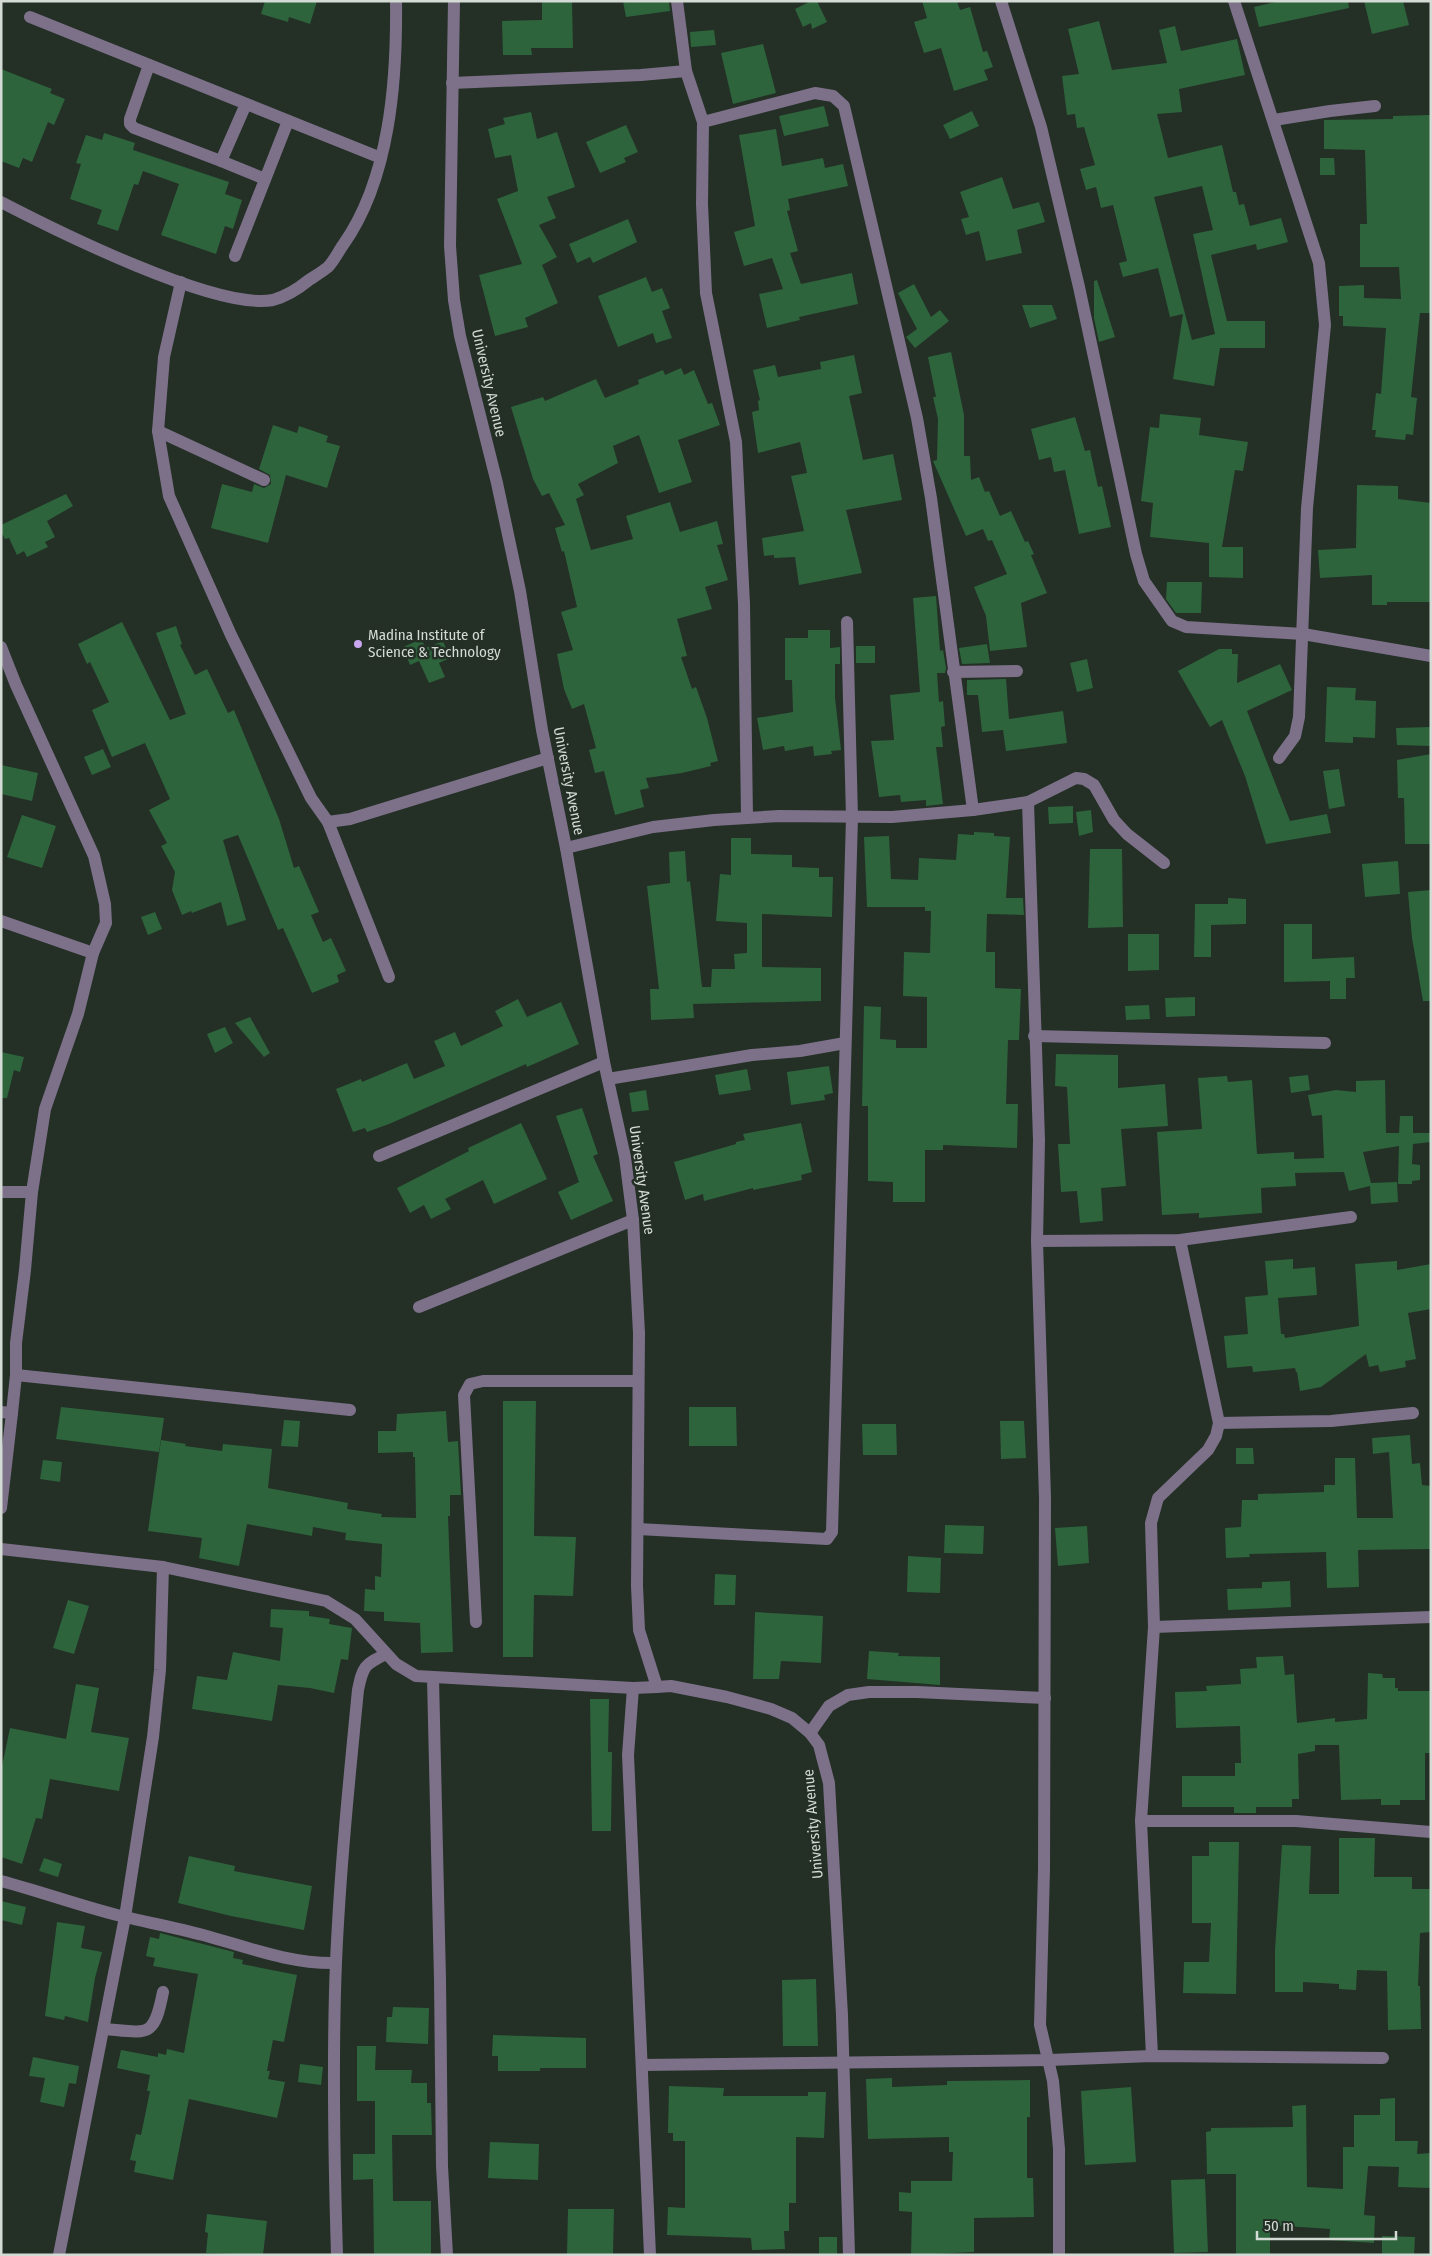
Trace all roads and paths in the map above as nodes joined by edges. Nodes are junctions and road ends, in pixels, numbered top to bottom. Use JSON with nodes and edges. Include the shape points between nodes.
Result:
{"nodes":[{"id":1,"x":396,"y":1,"type":"edge"},
{"id":2,"x":454,"y":1,"type":"edge"},
{"id":3,"x":677,"y":1,"type":"edge"},
{"id":4,"x":1001,"y":1,"type":"edge"},
{"id":5,"x":1234,"y":1,"type":"edge"},
{"id":6,"x":30,"y":17,"type":"dead end"},
{"id":7,"x":149,"y":65,"type":"junction"},
{"id":8,"x":686,"y":71,"type":"junction"},
{"id":9,"x":452,"y":83,"type":"junction"},
{"id":10,"x":246,"y":104,"type":"junction"},
{"id":11,"x":1375,"y":106,"type":"dead end"},
{"id":12,"x":1274,"y":120,"type":"junction"},
{"id":13,"x":288,"y":121,"type":"junction"},
{"id":14,"x":703,"y":122,"type":"junction"},
{"id":15,"x":381,"y":158,"type":"junction"},
{"id":16,"x":221,"y":161,"type":"junction"},
{"id":17,"x":266,"y":179,"type":"junction"},
{"id":18,"x":1,"y":202,"type":"edge"},
{"id":19,"x":235,"y":256,"type":"dead end"},
{"id":20,"x":181,"y":282,"type":"junction"},
{"id":21,"x":158,"y":431,"type":"junction"},
{"id":22,"x":264,"y":480,"type":"dead end"},
{"id":23,"x":847,"y":622,"type":"dead end"},
{"id":24,"x":1303,"y":634,"type":"junction"},
{"id":25,"x":1,"y":647,"type":"edge"},
{"id":26,"x":1431,"y":656,"type":"edge"},
{"id":27,"x":1017,"y":671,"type":"dead end"},
{"id":28,"x":953,"y":672,"type":"junction"},
{"id":29,"x":548,"y":758,"type":"junction"},
{"id":30,"x":1279,"y":758,"type":"dead end"},
{"id":31,"x":1028,"y":802,"type":"junction"},
{"id":32,"x":972,"y":810,"type":"junction"},
{"id":33,"x":747,"y":817,"type":"junction"},
{"id":34,"x":852,"y":817,"type":"junction"},
{"id":35,"x":328,"y":822,"type":"junction"},
{"id":36,"x":566,"y":848,"type":"junction"},
{"id":37,"x":1164,"y":863,"type":"dead end"},
{"id":38,"x":1,"y":921,"type":"edge"},
{"id":39,"x":94,"y":953,"type":"junction"},
{"id":40,"x":389,"y":977,"type":"dead end"},
{"id":41,"x":1034,"y":1036,"type":"junction"},
{"id":42,"x":845,"y":1043,"type":"junction"},
{"id":43,"x":1325,"y":1043,"type":"dead end"},
{"id":44,"x":604,"y":1062,"type":"junction"},
{"id":45,"x":608,"y":1079,"type":"junction"},
{"id":46,"x":379,"y":1156,"type":"dead end"},
{"id":47,"x":1,"y":1192,"type":"edge"},
{"id":48,"x":32,"y":1192,"type":"junction"},
{"id":49,"x":1351,"y":1217,"type":"dead end"},
{"id":50,"x":633,"y":1220,"type":"junction"},
{"id":51,"x":1180,"y":1240,"type":"junction"},
{"id":52,"x":1037,"y":1241,"type":"junction"},
{"id":53,"x":418,"y":1307,"type":"dead end"},
{"id":54,"x":16,"y":1375,"type":"junction"},
{"id":55,"x":638,"y":1381,"type":"junction"},
{"id":56,"x":350,"y":1410,"type":"dead end"},
{"id":57,"x":6,"y":1413,"type":"edge"},
{"id":58,"x":1413,"y":1413,"type":"dead end"},
{"id":59,"x":1219,"y":1423,"type":"junction"},
{"id":60,"x":1,"y":1508,"type":"edge"},
{"id":61,"x":638,"y":1529,"type":"junction"},
{"id":62,"x":1,"y":1549,"type":"edge"},
{"id":63,"x":163,"y":1567,"type":"junction"},
{"id":64,"x":1431,"y":1618,"type":"edge"},
{"id":65,"x":476,"y":1622,"type":"dead end"},
{"id":66,"x":1154,"y":1626,"type":"junction"},
{"id":67,"x":386,"y":1654,"type":"junction"},
{"id":68,"x":432,"y":1678,"type":"junction"},
{"id":69,"x":657,"y":1686,"type":"junction"},
{"id":70,"x":633,"y":1688,"type":"junction"},
{"id":71,"x":1045,"y":1698,"type":"junction"},
{"id":72,"x":810,"y":1733,"type":"junction"},
{"id":73,"x":1141,"y":1821,"type":"junction"},
{"id":74,"x":1431,"y":1832,"type":"edge"},
{"id":75,"x":1,"y":1881,"type":"edge"},
{"id":76,"x":125,"y":1917,"type":"junction"},
{"id":77,"x":336,"y":1963,"type":"junction"},
{"id":78,"x":163,"y":1992,"type":"dead end"},
{"id":79,"x":105,"y":2029,"type":"junction"},
{"id":80,"x":1152,"y":2056,"type":"junction"},
{"id":81,"x":1383,"y":2058,"type":"dead end"},
{"id":82,"x":1049,"y":2060,"type":"junction"},
{"id":83,"x":844,"y":2063,"type":"junction"},
{"id":84,"x":642,"y":2065,"type":"junction"},
{"id":85,"x":59,"y":2255,"type":"edge"},
{"id":86,"x":337,"y":2255,"type":"edge"},
{"id":87,"x":447,"y":2255,"type":"edge"},
{"id":88,"x":650,"y":2255,"type":"edge"},
{"id":89,"x":849,"y":2255,"type":"edge"},
{"id":90,"x":1059,"y":2255,"type":"edge"}],
"edges":[{"from":1,"to":15,"type":"street","via":[[390,117]]},
{"from":2,"to":9,"type":"street","name":"University Avenue"},
{"from":3,"to":8,"type":"street"},
{"from":4,"to":24,"type":"street","via":[[1041,127],[1144,581],[1172,622],[1186,627]]},
{"from":5,"to":12,"type":"street"},
{"from":6,"to":7,"type":"street"},
{"from":7,"to":10,"type":"street"},
{"from":7,"to":16,"type":"street","via":[[130,124]]},
{"from":8,"to":9,"type":"street","via":[[641,76]]},
{"from":8,"to":14,"type":"street"},
{"from":9,"to":29,"type":"street","name":"University Avenue","via":[[450,246],[454,300],[518,583]]},
{"from":10,"to":13,"type":"street"},
{"from":10,"to":16,"type":"street"},
{"from":11,"to":12,"type":"street"},
{"from":12,"to":24,"type":"street","via":[[1319,262],[1325,325],[1307,508]]},
{"from":13,"to":15,"type":"street"},
{"from":13,"to":17,"type":"street"},
{"from":14,"to":28,"type":"street","via":[[815,93],[833,96],[844,106],[917,418],[931,498]]},
{"from":14,"to":33,"type":"street","via":[[706,292],[736,442],[744,604]]},
{"from":15,"to":20,"type":"street","via":[[356,227],[328,266],[293,292],[272,300],[245,300]]},
{"from":16,"to":17,"type":"street"},
{"from":17,"to":19,"type":"street"},
{"from":18,"to":20,"type":"street","via":[[42,223]]},
{"from":20,"to":21,"type":"street","via":[[164,357]]},
{"from":21,"to":22,"type":"street"},
{"from":21,"to":35,"type":"street","via":[[169,496],[239,652],[311,798]]},
{"from":23,"to":34,"type":"street"},
{"from":24,"to":26,"type":"street"},
{"from":24,"to":30,"type":"street","via":[[1299,717],[1295,736]]},
{"from":25,"to":39,"type":"street","via":[[94,856],[106,923]]},
{"from":27,"to":28,"type":"street"},
{"from":28,"to":32,"type":"street"},
{"from":29,"to":35,"type":"street","via":[[350,819]]},
{"from":29,"to":36,"type":"street","name":"University Avenue"},
{"from":31,"to":32,"type":"street"},
{"from":31,"to":37,"type":"street","via":[[1076,778],[1084,779],[1094,785],[1114,820],[1127,834]]},
{"from":31,"to":41,"type":"street"},
{"from":32,"to":34,"type":"street"},
{"from":33,"to":34,"type":"street"},
{"from":33,"to":36,"type":"street","via":[[653,827]]},
{"from":34,"to":42,"type":"street"},
{"from":35,"to":40,"type":"street"},
{"from":36,"to":44,"type":"street","name":"University Avenue"},
{"from":38,"to":39,"type":"street"},
{"from":39,"to":48,"type":"street","via":[[78,1014],[45,1109]]},
{"from":41,"to":43,"type":"street"},
{"from":41,"to":52,"type":"street","via":[[1039,1140]]},
{"from":42,"to":45,"type":"street"},
{"from":42,"to":61,"type":"street","via":[[830,1537]]},
{"from":44,"to":45,"type":"street","name":"University Avenue"},
{"from":44,"to":46,"type":"street"},
{"from":45,"to":50,"type":"street","name":"University Avenue","via":[[625,1157]]},
{"from":47,"to":48,"type":"street"},
{"from":48,"to":54,"type":"street","via":[[16,1343]]},
{"from":49,"to":51,"type":"street"},
{"from":50,"to":53,"type":"street"},
{"from":50,"to":55,"type":"street","name":"University Avenue"},
{"from":51,"to":52,"type":"street"},
{"from":51,"to":59,"type":"street"},
{"from":52,"to":71,"type":"street","via":[[1045,1498]]},
{"from":54,"to":56,"type":"street"},
{"from":54,"to":57,"type":"street"},
{"from":55,"to":61,"type":"street","name":"University Avenue"},
{"from":55,"to":65,"type":"street","via":[[483,1381],[470,1384],[464,1395]]},
{"from":57,"to":60,"type":"street"},
{"from":58,"to":59,"type":"street","via":[[1331,1421]]},
{"from":59,"to":66,"type":"street","via":[[1208,1450],[1158,1498],[1150,1523]]},
{"from":61,"to":69,"type":"street","name":"University Avenue","via":[[636,1586],[639,1630]]},
{"from":62,"to":63,"type":"street"},
{"from":63,"to":67,"type":"street","via":[[326,1601],[355,1619]]},
{"from":63,"to":76,"type":"street","via":[[160,1670],[153,1738]]},
{"from":64,"to":66,"type":"street"},
{"from":66,"to":73,"type":"street"},
{"from":67,"to":68,"type":"street","via":[[416,1676]]},
{"from":67,"to":77,"type":"street","via":[[368,1663],[358,1690]]},
{"from":68,"to":70,"type":"street"},
{"from":68,"to":87,"type":"street","via":[[442,2166]]},
{"from":69,"to":70,"type":"street"},
{"from":69,"to":72,"type":"street","name":"University Avenue","via":[[727,1697],[771,1709],[792,1718]]},
{"from":70,"to":84,"type":"street","via":[[628,1755]]},
{"from":71,"to":72,"type":"street","via":[[917,1692],[848,1695],[829,1706]]},
{"from":71,"to":82,"type":"street","via":[[1040,2025]]},
{"from":72,"to":83,"type":"street","name":"University Avenue","via":[[819,1745],[828,1783]]},
{"from":73,"to":74,"type":"street","via":[[1296,1821]]},
{"from":73,"to":80,"type":"street"},
{"from":75,"to":76,"type":"street"},
{"from":76,"to":77,"type":"street","via":[[174,1927],[255,1951],[315,1963]]},
{"from":76,"to":79,"type":"street"},
{"from":77,"to":86,"type":"street"},
{"from":78,"to":79,"type":"street","via":[[153,2027],[141,2033]]},
{"from":79,"to":85,"type":"street"},
{"from":80,"to":81,"type":"street"},
{"from":80,"to":82,"type":"street"},
{"from":82,"to":83,"type":"street"},
{"from":82,"to":90,"type":"street","via":[[1054,2081],[1059,2149]]},
{"from":83,"to":84,"type":"street"},
{"from":83,"to":89,"type":"street","name":"University Avenue"},
{"from":84,"to":88,"type":"street"}]}
